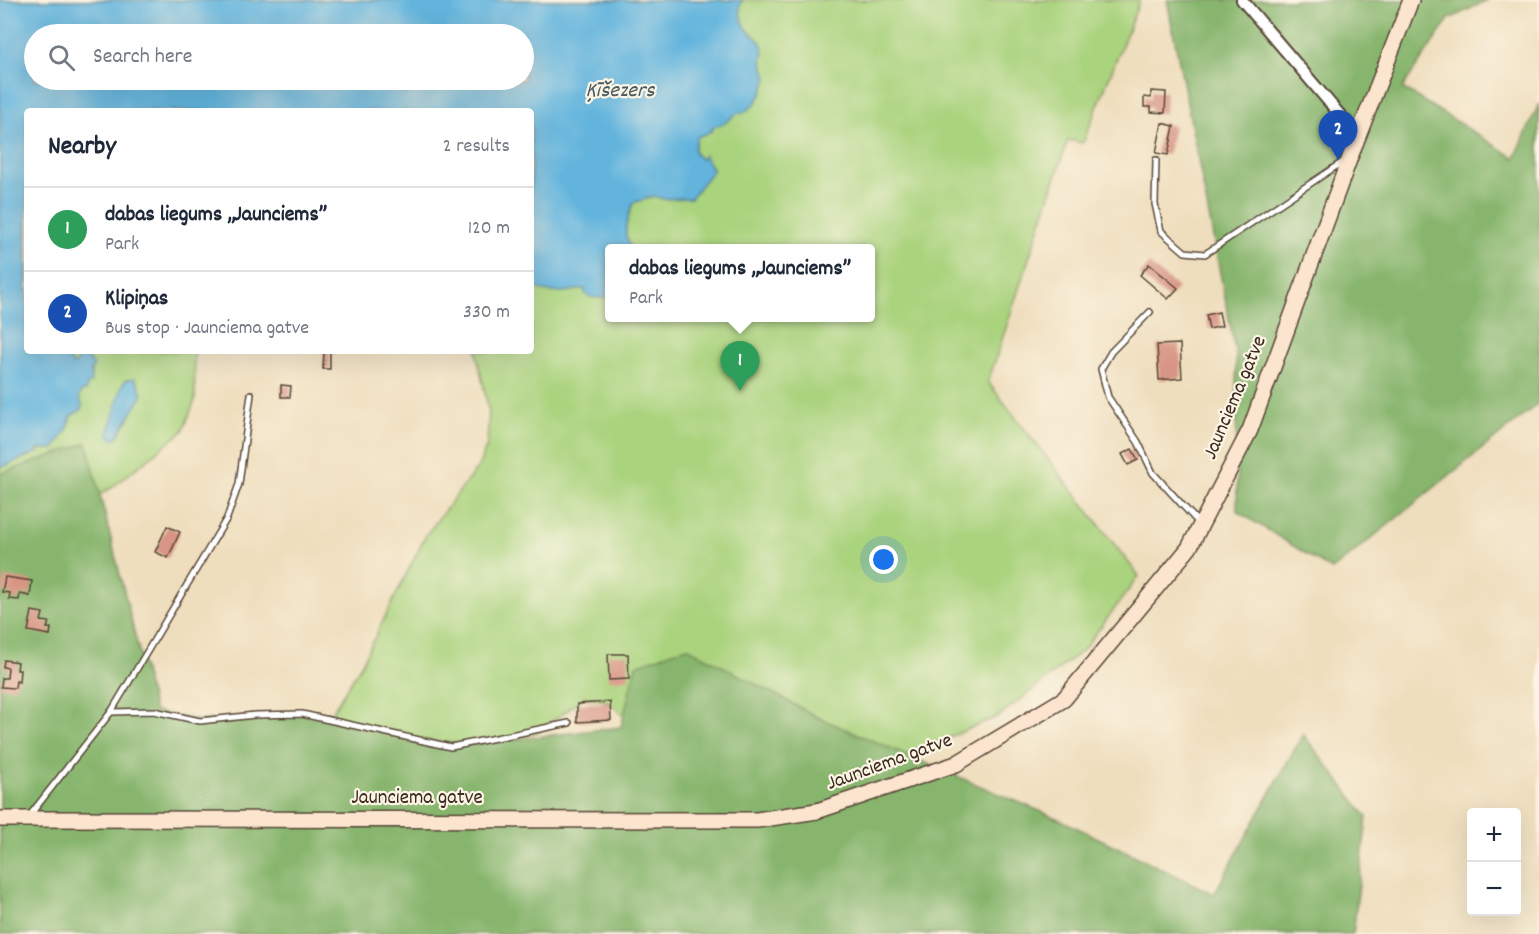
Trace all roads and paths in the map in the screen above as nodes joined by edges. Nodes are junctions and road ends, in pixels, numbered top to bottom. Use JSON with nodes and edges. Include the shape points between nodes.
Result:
{"nodes":[{"id":1,"x":1242,"y":0,"type":"edge"},
{"id":2,"x":1411,"y":0,"type":"edge"},
{"id":3,"x":1358,"y":136,"type":"junction"},
{"id":4,"x":1350,"y":157,"type":"junction"},
{"id":5,"x":1156,"y":160,"type":"dead end"},
{"id":6,"x":1150,"y":312,"type":"dead end"},
{"id":7,"x":251,"y":393,"type":"dead end"},
{"id":8,"x":1199,"y":528,"type":"junction"},
{"id":9,"x":111,"y":712,"type":"junction"},
{"id":10,"x":569,"y":723,"type":"dead end"},
{"id":11,"x":0,"y":819,"type":"edge"},
{"id":12,"x":28,"y":819,"type":"junction"}],
"edges":[{"from":1,"to":3,"type":"street"},
{"from":2,"to":3,"type":"main road","name":"Jaunciema gatve"},
{"from":3,"to":4,"type":"main road","name":"Jaunciema gatve"},
{"from":4,"to":5,"type":"lane","via":[[1206,254],[1185,252],[1161,231],[1155,204]]},
{"from":4,"to":8,"type":"main road","name":"Jaunciema gatve","via":[[1250,430]]},
{"from":6,"to":8,"type":"lane","via":[[1111,352],[1101,369],[1108,397],[1153,473]]},
{"from":7,"to":9,"type":"lane","via":[[239,484],[227,518]]},
{"from":8,"to":12,"type":"main road","name":"Jaunciema gatve","via":[[1189,548],[1064,699],[956,764],[817,811],[757,820]]},
{"from":9,"to":10,"type":"lane","via":[[154,711],[200,721],[302,714],[451,747]]},
{"from":9,"to":12,"type":"lane"},
{"from":11,"to":12,"type":"main road","name":"Jaunciema gatve"}]}
